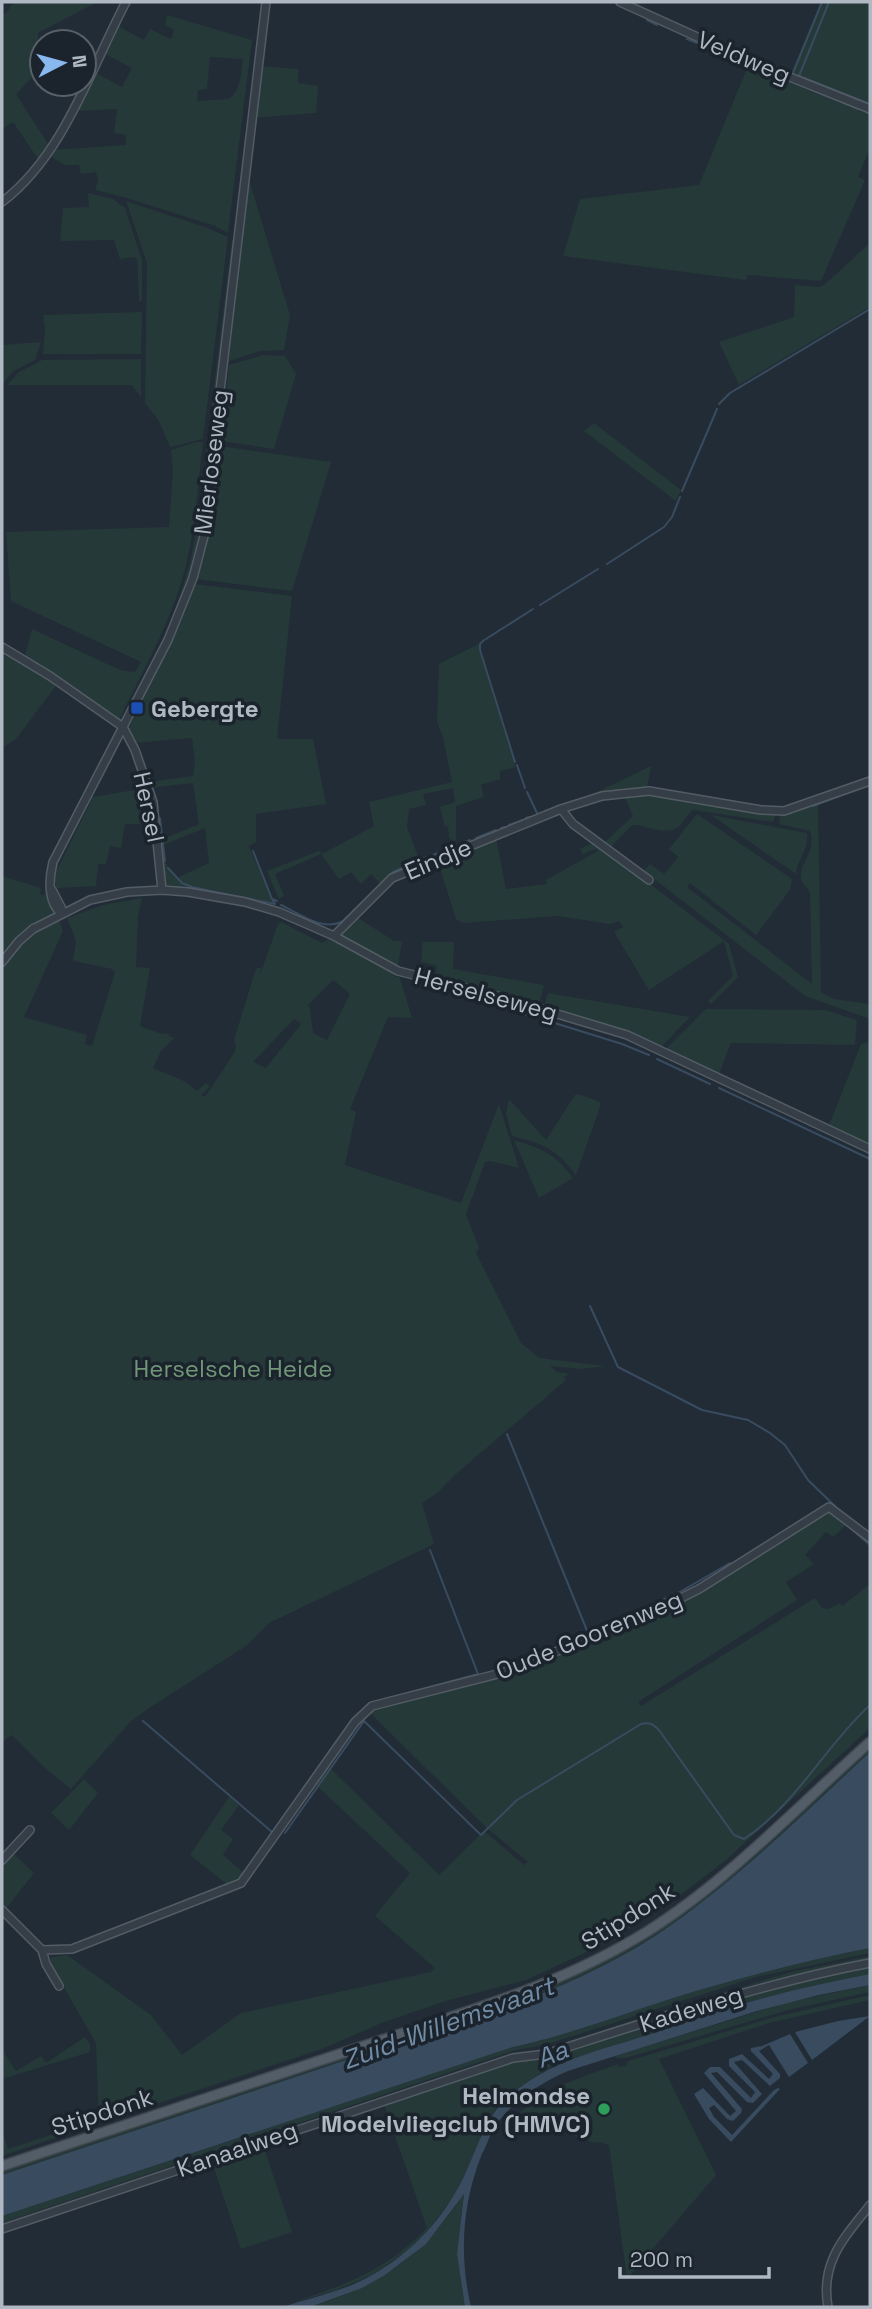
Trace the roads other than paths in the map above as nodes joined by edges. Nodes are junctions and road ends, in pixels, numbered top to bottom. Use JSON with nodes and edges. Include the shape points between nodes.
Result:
{"nodes":[{"id":1,"x":126,"y":2,"type":"edge"},
{"id":2,"x":265,"y":2,"type":"edge"},
{"id":3,"x":620,"y":2,"type":"edge"},
{"id":4,"x":870,"y":109,"type":"edge"},
{"id":5,"x":2,"y":202,"type":"edge"},
{"id":6,"x":2,"y":647,"type":"edge"},
{"id":7,"x":123,"y":727,"type":"junction"},
{"id":8,"x":870,"y":781,"type":"edge"},
{"id":9,"x":561,"y":809,"type":"junction"},
{"id":10,"x":649,"y":880,"type":"dead end"},
{"id":11,"x":162,"y":890,"type":"junction"},
{"id":12,"x":61,"y":911,"type":"junction"},
{"id":13,"x":334,"y":936,"type":"junction"},
{"id":14,"x":2,"y":962,"type":"edge"},
{"id":15,"x":870,"y":1149,"type":"edge"},
{"id":16,"x":870,"y":1538,"type":"edge"},
{"id":17,"x":870,"y":1742,"type":"edge"},
{"id":18,"x":30,"y":1830,"type":"dead end"},
{"id":19,"x":2,"y":1860,"type":"edge"},
{"id":20,"x":2,"y":1910,"type":"edge"},
{"id":21,"x":42,"y":1950,"type":"junction"},
{"id":22,"x":870,"y":1963,"type":"edge"},
{"id":23,"x":59,"y":1986,"type":"dead end"},
{"id":24,"x":513,"y":2058,"type":"joint"},
{"id":25,"x":2,"y":2166,"type":"edge"},
{"id":26,"x":870,"y":2205,"type":"edge"},
{"id":27,"x":2,"y":2229,"type":"edge"},
{"id":28,"x":828,"y":2307,"type":"edge"}],
"edges":[{"from":1,"to":5,"type":"street","via":[[50,148],[34,172]]},
{"from":2,"to":7,"type":"street","name":"Mierloseweg","via":[[204,536],[183,605]]},
{"from":3,"to":4,"type":"street","name":"Veldweg"},
{"from":6,"to":7,"type":"street"},
{"from":7,"to":11,"type":"street","name":"Hersel","via":[[153,802]]},
{"from":7,"to":12,"type":"street","name":"Mierloseweg","via":[[53,862],[51,897]]},
{"from":8,"to":9,"type":"street","name":"Eindje","via":[[784,811],[649,791],[613,794]]},
{"from":9,"to":10,"type":"street","via":[[573,824]]},
{"from":9,"to":13,"type":"street","name":"Eindje","via":[[392,878]]},
{"from":11,"to":12,"type":"street","name":"Herselseweg","via":[[127,892]]},
{"from":11,"to":13,"type":"street","name":"Herselseweg","via":[[245,902]]},
{"from":12,"to":14,"type":"street","name":"Herselseweg","via":[[39,923]]},
{"from":13,"to":15,"type":"street","name":"Herselseweg","via":[[398,971],[501,996],[627,1035]]},
{"from":16,"to":21,"type":"street","name":"Oude Goorenweg","via":[[829,1507],[659,1609],[509,1671],[372,1706],[355,1722],[241,1883],[72,1949]]},
{"from":17,"to":25,"type":"main road","name":"Stipdonk","via":[[684,1905],[620,1948],[561,1978]]},
{"from":18,"to":19,"type":"street"},
{"from":20,"to":21,"type":"street"},
{"from":21,"to":23,"type":"street"},
{"from":22,"to":24,"type":"street","name":"Kadeweg","via":[[760,1987],[546,2054]]},
{"from":24,"to":27,"type":"street","name":"Kanaalweg"},
{"from":26,"to":28,"type":"street","via":[[832,2259],[827,2274]]}]}
